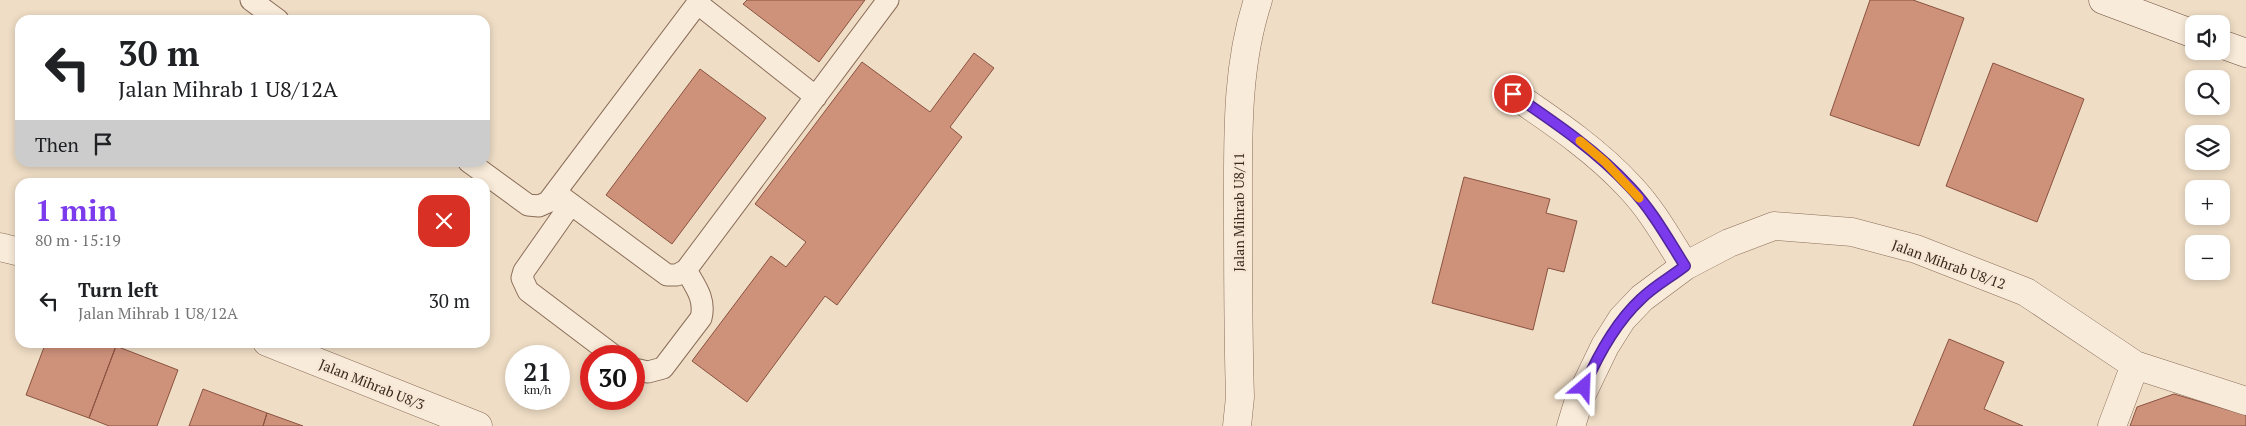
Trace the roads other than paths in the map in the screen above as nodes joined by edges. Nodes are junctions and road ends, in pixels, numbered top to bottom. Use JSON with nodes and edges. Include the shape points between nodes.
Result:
{"nodes":[{"id":1,"x":251,"y":0,"type":"edge"},
{"id":2,"x":888,"y":0,"type":"edge"},
{"id":3,"x":1258,"y":0,"type":"edge"},
{"id":4,"x":2103,"y":0,"type":"edge"},
{"id":5,"x":699,"y":2,"type":"edge"},
{"id":6,"x":271,"y":15,"type":"edge"},
{"id":7,"x":2185,"y":31,"type":"edge"},
{"id":8,"x":2230,"y":48,"type":"edge"},
{"id":9,"x":2246,"y":54,"type":"edge"},
{"id":10,"x":1513,"y":94,"type":"dead end"},
{"id":11,"x":816,"y":97,"type":"junction"},
{"id":12,"x":476,"y":167,"type":"edge"},
{"id":13,"x":564,"y":199,"type":"junction"},
{"id":14,"x":0,"y":247,"type":"edge"},
{"id":15,"x":15,"y":251,"type":"edge"},
{"id":16,"x":1685,"y":266,"type":"junction"},
{"id":17,"x":686,"y":270,"type":"junction"},
{"id":18,"x":599,"y":345,"type":"edge"},
{"id":19,"x":282,"y":348,"type":"edge"},
{"id":20,"x":2135,"y":365,"type":"junction"},
{"id":21,"x":645,"y":371,"type":"edge"},
{"id":22,"x":2246,"y":401,"type":"edge"},
{"id":23,"x":478,"y":426,"type":"edge"},
{"id":24,"x":1237,"y":426,"type":"edge"},
{"id":25,"x":1572,"y":426,"type":"edge"},
{"id":26,"x":2112,"y":426,"type":"edge"}],
"edges":[{"from":1,"to":6,"type":"lane"},
{"from":2,"to":11,"type":"lane"},
{"from":3,"to":24,"type":"street","name":"Jalan Mihrab U8/11","via":[[1246,41],[1240,84],[1240,398]]},
{"from":4,"to":7,"type":"street"},
{"from":5,"to":11,"type":"lane"},
{"from":5,"to":13,"type":"lane"},
{"from":8,"to":9,"type":"street"},
{"from":10,"to":16,"type":"street","via":[[1612,168],[1654,216]]},
{"from":11,"to":17,"type":"lane"},
{"from":12,"to":13,"type":"lane","via":[[528,204],[539,206]]},
{"from":13,"to":17,"type":"lane","via":[[667,275],[677,275]]},
{"from":13,"to":18,"type":"lane","via":[[522,278],[528,291]]},
{"from":14,"to":15,"type":"street"},
{"from":16,"to":20,"type":"street","name":"Jalan Mihrab U8/12","via":[[1729,243],[1774,226],[1852,232],[1916,249],[2026,292]]},
{"from":16,"to":25,"type":"street","name":"Jalan Mihrab U8/12","via":[[1642,298],[1622,319],[1590,374]]},
{"from":17,"to":21,"type":"lane","via":[[702,300],[701,318],[662,368]]},
{"from":19,"to":23,"type":"street","name":"Jalan Mihrab U8/3"},
{"from":20,"to":22,"type":"street","name":"Jalan Mihrab U8/12"},
{"from":20,"to":26,"type":"street"}]}
